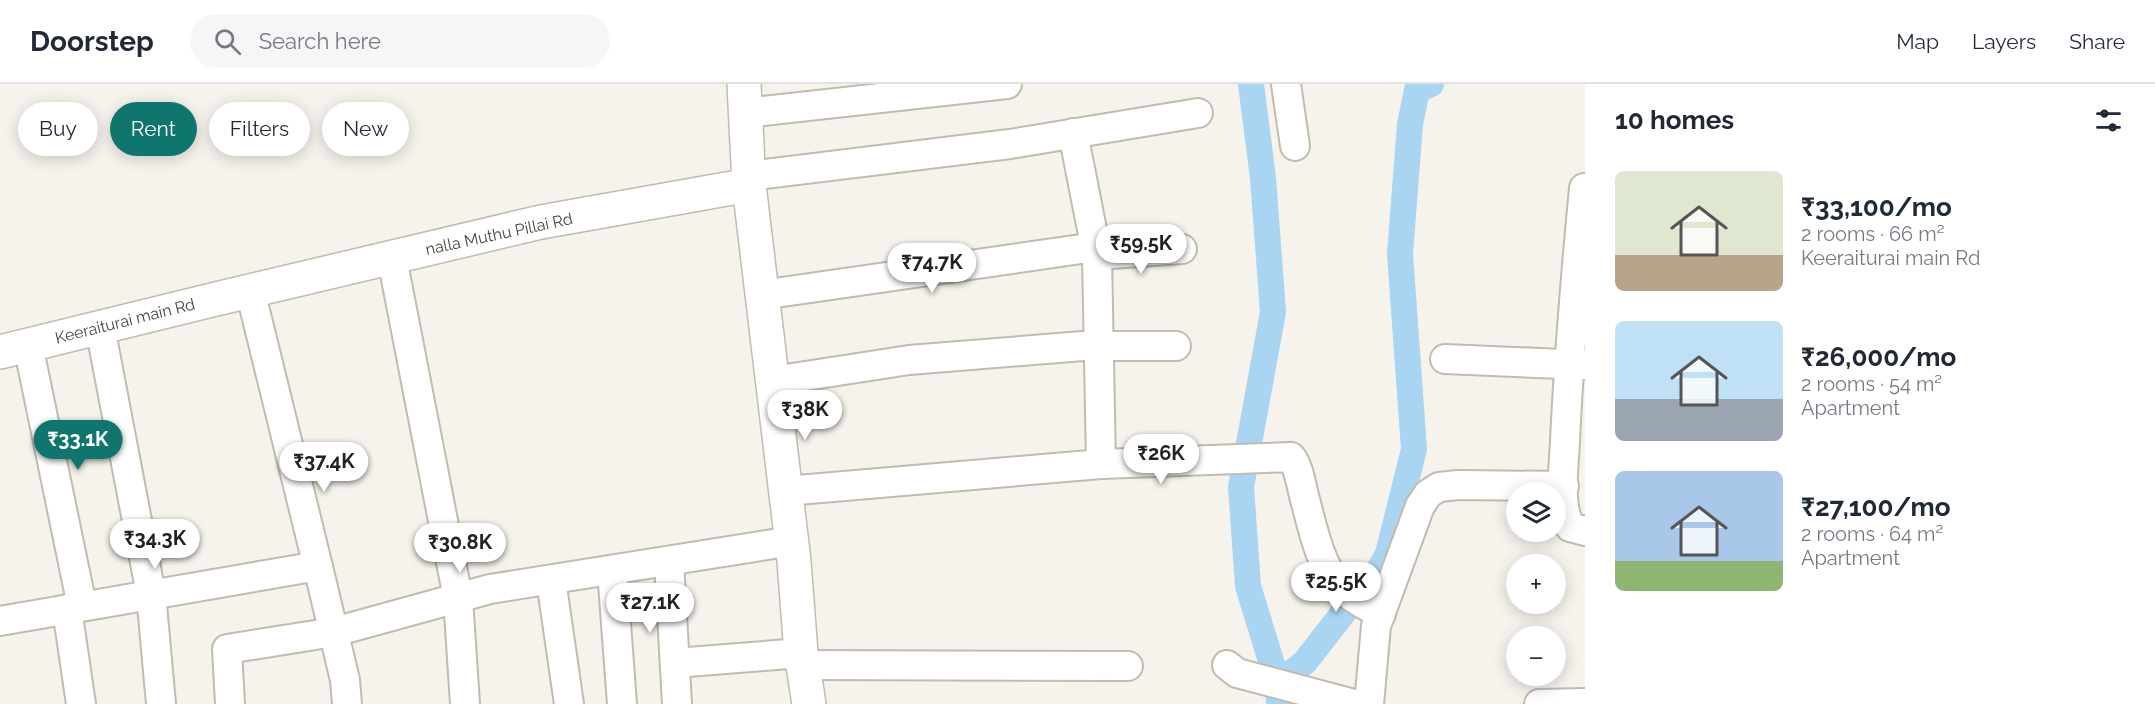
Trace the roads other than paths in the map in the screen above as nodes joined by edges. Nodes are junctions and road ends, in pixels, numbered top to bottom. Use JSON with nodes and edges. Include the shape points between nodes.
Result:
{"nodes":[{"id":1,"x":1007,"y":84,"type":"edge"},
{"id":2,"x":1286,"y":84,"type":"edge"},
{"id":3,"x":745,"y":99,"type":"edge"},
{"id":4,"x":1198,"y":113,"type":"dead end"},
{"id":5,"x":1073,"y":133,"type":"junction"},
{"id":6,"x":1295,"y":146,"type":"dead end"},
{"id":7,"x":749,"y":181,"type":"junction"},
{"id":8,"x":1584,"y":188,"type":"edge"},
{"id":9,"x":1182,"y":249,"type":"dead end"},
{"id":10,"x":1096,"y":251,"type":"junction"},
{"id":11,"x":392,"y":258,"type":"junction"},
{"id":12,"x":250,"y":290,"type":"junction"},
{"id":13,"x":762,"y":295,"type":"junction"},
{"id":14,"x":100,"y":327,"type":"junction"},
{"id":15,"x":1100,"y":346,"type":"junction"},
{"id":16,"x":1176,"y":346,"type":"dead end"},
{"id":17,"x":14,"y":349,"type":"edge"},
{"id":18,"x":1445,"y":359,"type":"dead end"},
{"id":19,"x":1577,"y":365,"type":"edge"},
{"id":20,"x":773,"y":381,"type":"junction"},
{"id":21,"x":1101,"y":464,"type":"junction"},
{"id":22,"x":1564,"y":482,"type":"edge"},
{"id":23,"x":1506,"y":485,"type":"edge"},
{"id":24,"x":786,"y":491,"type":"junction"},
{"id":25,"x":1566,"y":520,"type":"edge"},
{"id":26,"x":1585,"y":531,"type":"edge"},
{"id":27,"x":792,"y":541,"type":"junction"},
{"id":28,"x":669,"y":561,"type":"junction"},
{"id":29,"x":318,"y":566,"type":"junction"},
{"id":30,"x":612,"y":570,"type":"junction"},
{"id":31,"x":551,"y":580,"type":"junction"},
{"id":32,"x":151,"y":594,"type":"junction"},
{"id":33,"x":458,"y":598,"type":"junction"},
{"id":34,"x":75,"y":608,"type":"junction"},
{"id":35,"x":1372,"y":610,"type":"junction"},
{"id":36,"x":0,"y":621,"type":"edge"},
{"id":37,"x":334,"y":632,"type":"junction"},
{"id":38,"x":802,"y":659,"type":"junction"},
{"id":39,"x":675,"y":663,"type":"junction"},
{"id":40,"x":1227,"y":665,"type":"dead end"},
{"id":41,"x":1128,"y":666,"type":"dead end"},
{"id":42,"x":1585,"y":703,"type":"edge"},
{"id":43,"x":81,"y":704,"type":"edge"},
{"id":44,"x":161,"y":704,"type":"edge"},
{"id":45,"x":230,"y":704,"type":"edge"},
{"id":46,"x":347,"y":704,"type":"edge"},
{"id":47,"x":465,"y":704,"type":"edge"},
{"id":48,"x":569,"y":704,"type":"edge"},
{"id":49,"x":622,"y":704,"type":"edge"},
{"id":50,"x":678,"y":704,"type":"edge"},
{"id":51,"x":809,"y":704,"type":"edge"},
{"id":52,"x":1354,"y":704,"type":"edge"},
{"id":53,"x":1370,"y":704,"type":"edge"},
{"id":54,"x":1539,"y":704,"type":"edge"}],
"edges":[{"from":1,"to":3,"type":"street"},
{"from":2,"to":6,"type":"street"},
{"from":3,"to":7,"type":"street"},
{"from":4,"to":5,"type":"street"},
{"from":5,"to":7,"type":"street"},
{"from":5,"to":10,"type":"street"},
{"from":7,"to":11,"type":"street","name":"nalla Muthu Pillai Rd","via":[[541,222]]},
{"from":7,"to":13,"type":"street"},
{"from":8,"to":19,"type":"street"},
{"from":9,"to":10,"type":"street"},
{"from":10,"to":13,"type":"street"},
{"from":10,"to":15,"type":"street"},
{"from":11,"to":12,"type":"street","name":"nalla Muthu Pillai Rd"},
{"from":11,"to":33,"type":"street"},
{"from":12,"to":14,"type":"street","name":"Keeraiturai main Rd"},
{"from":12,"to":29,"type":"street"},
{"from":13,"to":20,"type":"street"},
{"from":14,"to":17,"type":"street","name":"Keeraiturai main Rd"},
{"from":14,"to":32,"type":"street"},
{"from":15,"to":16,"type":"street"},
{"from":15,"to":20,"type":"street","via":[[909,360]]},
{"from":15,"to":21,"type":"street"},
{"from":17,"to":34,"type":"street"},
{"from":18,"to":19,"type":"street"},
{"from":19,"to":22,"type":"street"},
{"from":20,"to":24,"type":"street"},
{"from":21,"to":24,"type":"street"},
{"from":21,"to":35,"type":"street","via":[[1287,456],[1293,460],[1325,563],[1338,585]]},
{"from":23,"to":35,"type":"street","via":[[1439,487],[1428,494]]},
{"from":24,"to":27,"type":"street"},
{"from":25,"to":26,"type":"street","via":[[1570,527]]},
{"from":27,"to":28,"type":"street"},
{"from":27,"to":38,"type":"street"},
{"from":28,"to":30,"type":"street"},
{"from":28,"to":39,"type":"street"},
{"from":29,"to":32,"type":"street"},
{"from":29,"to":37,"type":"street"},
{"from":30,"to":31,"type":"street"},
{"from":30,"to":49,"type":"street"},
{"from":31,"to":33,"type":"street"},
{"from":31,"to":48,"type":"street"},
{"from":32,"to":34,"type":"street"},
{"from":32,"to":44,"type":"street"},
{"from":33,"to":37,"type":"street"},
{"from":33,"to":47,"type":"street"},
{"from":34,"to":36,"type":"street"},
{"from":34,"to":43,"type":"street"},
{"from":35,"to":53,"type":"street","via":[[1376,626]]},
{"from":37,"to":45,"type":"street","via":[[227,649]]},
{"from":37,"to":46,"type":"street"},
{"from":38,"to":39,"type":"street"},
{"from":38,"to":41,"type":"street"},
{"from":38,"to":51,"type":"street"},
{"from":39,"to":50,"type":"street"},
{"from":40,"to":52,"type":"street","via":[[1237,674]]},
{"from":42,"to":54,"type":"street"}]}
